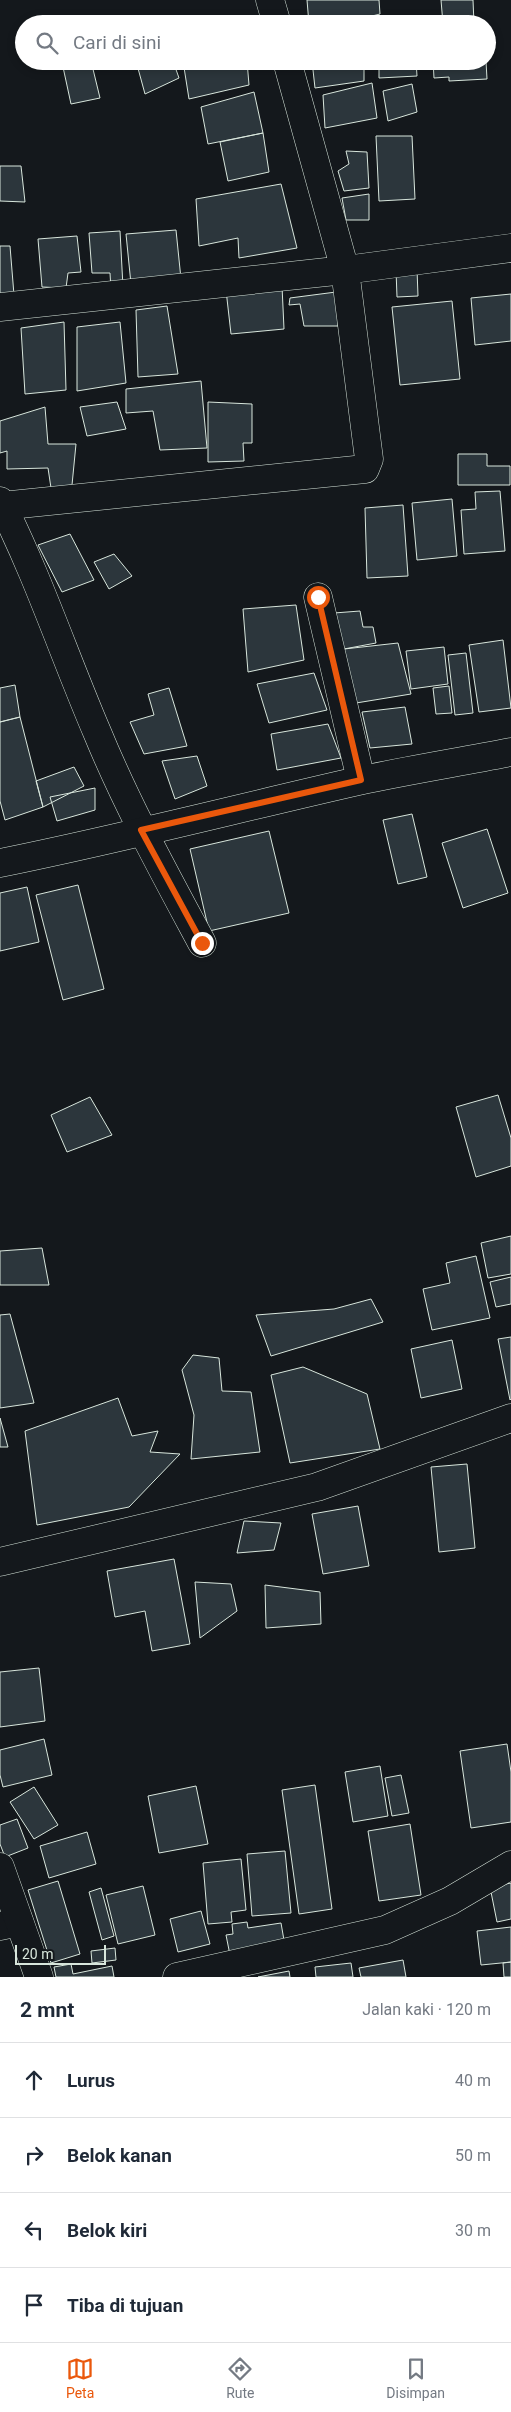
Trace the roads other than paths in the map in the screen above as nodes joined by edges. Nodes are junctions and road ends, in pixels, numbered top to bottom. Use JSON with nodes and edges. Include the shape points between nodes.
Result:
{"nodes":[{"id":1,"x":270,"y":0,"type":"edge"},
{"id":2,"x":274,"y":15,"type":"edge"},
{"id":3,"x":289,"y":70,"type":"edge"},
{"id":4,"x":511,"y":248,"type":"edge"},
{"id":5,"x":345,"y":270,"type":"junction"},
{"id":6,"x":0,"y":307,"type":"edge"},
{"id":7,"x":1,"y":504,"type":"edge"},
{"id":8,"x":318,"y":597,"type":"dead end"},
{"id":9,"x":511,"y":752,"type":"edge"},
{"id":10,"x":361,"y":780,"type":"junction"},
{"id":11,"x":141,"y":830,"type":"junction"},
{"id":12,"x":0,"y":863,"type":"edge"},
{"id":13,"x":202,"y":943,"type":"dead end"},
{"id":14,"x":511,"y":1418,"type":"edge"},
{"id":15,"x":0,"y":1562,"type":"edge"},
{"id":16,"x":511,"y":1865,"type":"edge"},
{"id":17,"x":0,"y":1866,"type":"edge"},
{"id":18,"x":10,"y":1924,"type":"edge"},
{"id":19,"x":38,"y":1977,"type":"edge"},
{"id":20,"x":177,"y":1977,"type":"edge"}],
"edges":[{"from":1,"to":2,"type":"street"},
{"from":3,"to":5,"type":"street"},
{"from":4,"to":5,"type":"street"},
{"from":5,"to":6,"type":"street"},
{"from":5,"to":7,"type":"street","via":[[369,459],[365,469]]},
{"from":7,"to":11,"type":"street","via":[[31,567],[97,732]]},
{"from":8,"to":10,"type":"street"},
{"from":9,"to":10,"type":"street"},
{"from":10,"to":11,"type":"street"},
{"from":11,"to":12,"type":"street"},
{"from":11,"to":13,"type":"street"},
{"from":14,"to":15,"type":"street","via":[[317,1487]]},
{"from":16,"to":20,"type":"street","via":[[450,1901],[385,1930]]},
{"from":17,"to":18,"type":"street"},
{"from":18,"to":19,"type":"street"}]}
